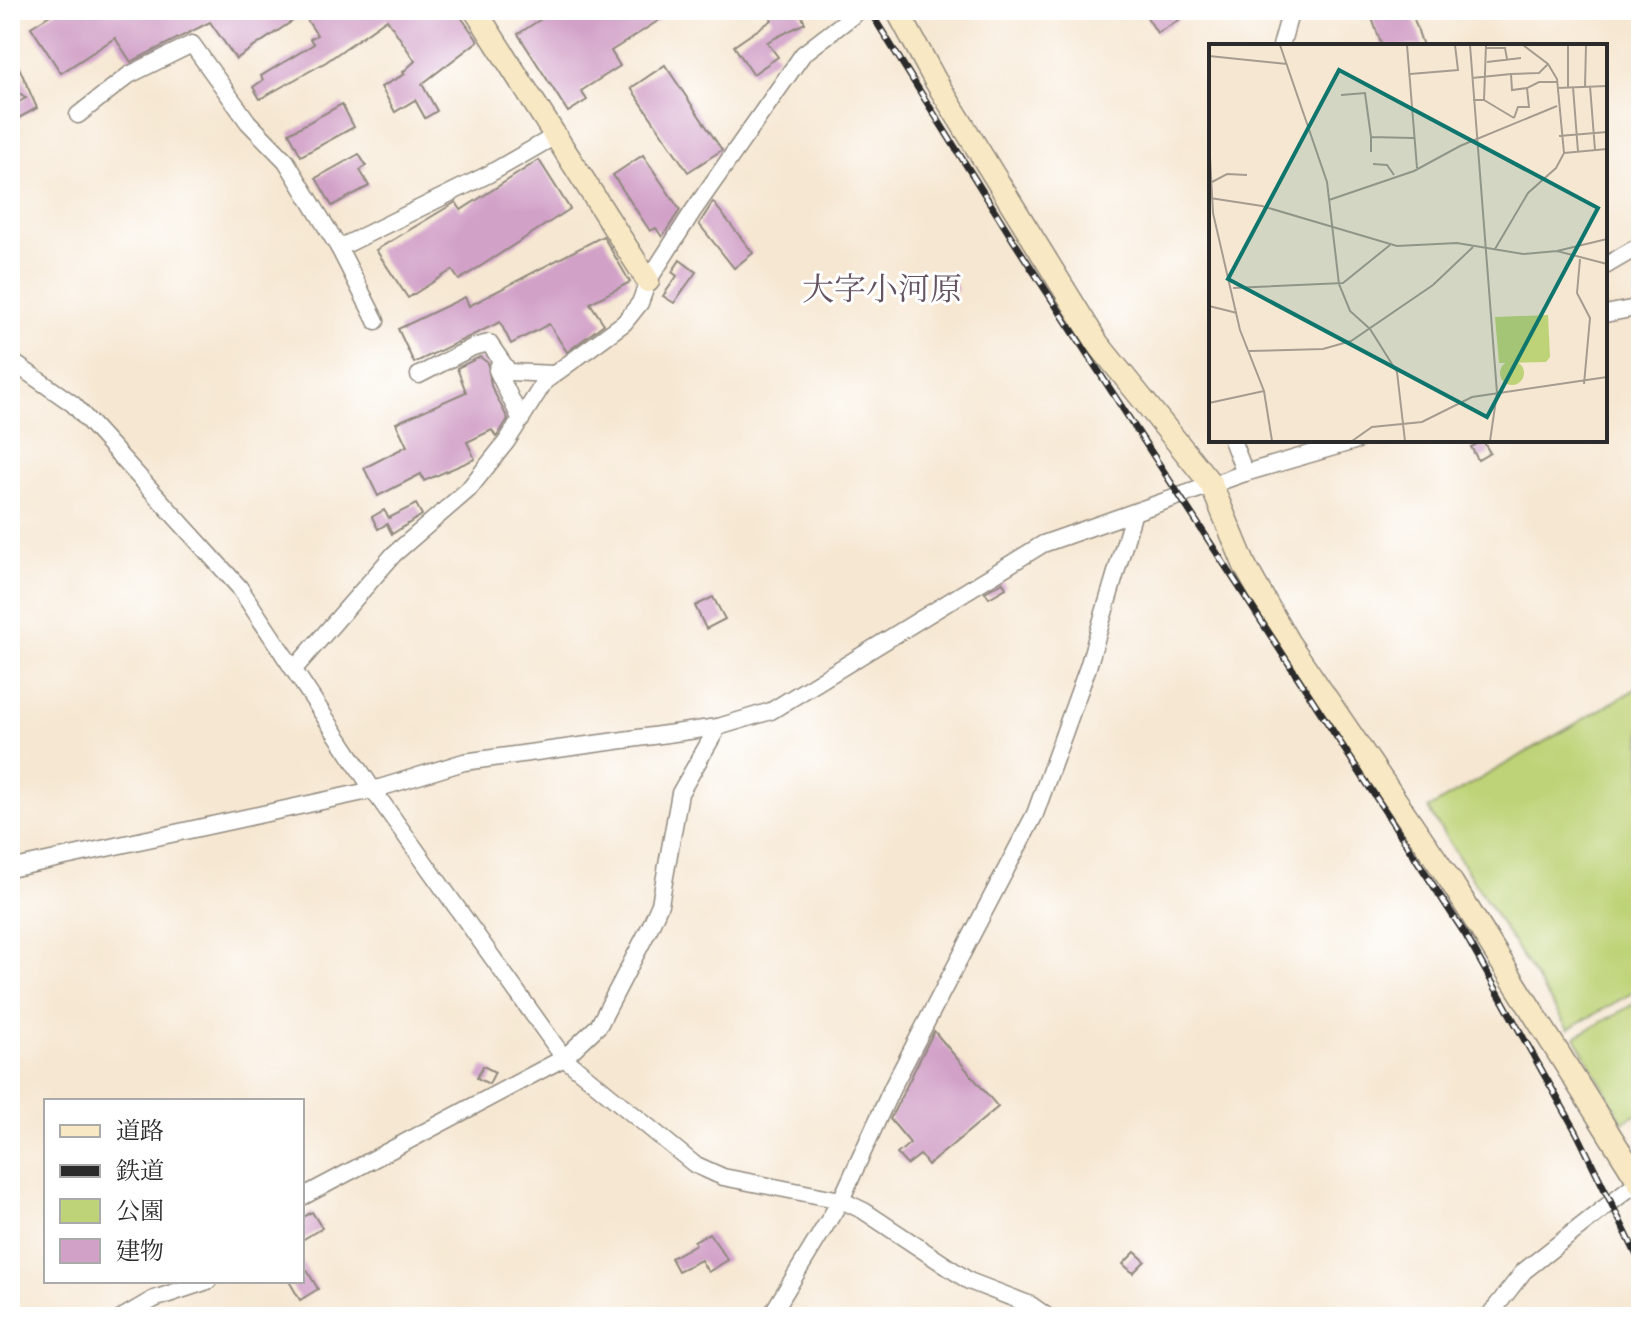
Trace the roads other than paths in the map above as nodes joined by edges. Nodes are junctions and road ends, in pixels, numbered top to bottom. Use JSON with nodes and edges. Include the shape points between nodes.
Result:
{"nodes":[{"id":1,"x":475,"y":10,"type":"edge"},
{"id":2,"x":860,"y":10,"type":"edge"},
{"id":3,"x":897,"y":10,"type":"edge"},
{"id":4,"x":1291,"y":10,"type":"edge"},
{"id":5,"x":1282,"y":44,"type":"edge"},
{"id":6,"x":78,"y":115,"type":"dead end"},
{"id":7,"x":555,"y":136,"type":"junction"},
{"id":8,"x":1641,"y":245,"type":"edge"},
{"id":9,"x":339,"y":248,"type":"junction"},
{"id":10,"x":1607,"y":265,"type":"edge"},
{"id":11,"x":648,"y":281,"type":"junction"},
{"id":12,"x":1641,"y":307,"type":"edge"},
{"id":13,"x":1607,"y":314,"type":"edge"},
{"id":14,"x":376,"y":321,"type":"dead end"},
{"id":15,"x":10,"y":360,"type":"edge"},
{"id":16,"x":500,"y":362,"type":"junction"},
{"id":17,"x":554,"y":374,"type":"junction"},
{"id":18,"x":419,"y":375,"type":"dead end"},
{"id":19,"x":521,"y":420,"type":"junction"},
{"id":20,"x":1233,"y":442,"type":"edge"},
{"id":21,"x":1351,"y":442,"type":"edge"},
{"id":22,"x":1245,"y":473,"type":"junction"},
{"id":23,"x":1211,"y":484,"type":"junction"},
{"id":24,"x":1133,"y":515,"type":"junction"},
{"id":25,"x":295,"y":668,"type":"junction"},
{"id":26,"x":718,"y":727,"type":"junction"},
{"id":27,"x":373,"y":790,"type":"junction"},
{"id":28,"x":10,"y":869,"type":"edge"},
{"id":29,"x":564,"y":1058,"type":"junction"},
{"id":30,"x":1640,"y":1181,"type":"edge"},
{"id":31,"x":304,"y":1196,"type":"edge"},
{"id":32,"x":841,"y":1200,"type":"junction"},
{"id":33,"x":202,"y":1283,"type":"edge"},
{"id":34,"x":123,"y":1317,"type":"edge"},
{"id":35,"x":770,"y":1317,"type":"edge"},
{"id":36,"x":1048,"y":1317,"type":"edge"},
{"id":37,"x":1488,"y":1317,"type":"edge"}],
"edges":[{"from":1,"to":7,"type":"street"},
{"from":2,"to":11,"type":"street","via":[[803,54]]},
{"from":3,"to":23,"type":"street","via":[[1098,344]]},
{"from":4,"to":5,"type":"street"},
{"from":6,"to":9,"type":"street","via":[[129,75],[192,44],[248,122],[286,161]]},
{"from":7,"to":9,"type":"street"},
{"from":7,"to":11,"type":"street"},
{"from":8,"to":10,"type":"street"},
{"from":9,"to":14,"type":"street"},
{"from":11,"to":17,"type":"street","via":[[624,323]]},
{"from":12,"to":13,"type":"street"},
{"from":15,"to":25,"type":"street","via":[[73,404],[239,587]]},
{"from":16,"to":17,"type":"street","via":[[509,372]]},
{"from":16,"to":18,"type":"street","via":[[489,343]]},
{"from":16,"to":19,"type":"street","via":[[497,370]]},
{"from":17,"to":19,"type":"street"},
{"from":19,"to":25,"type":"street","via":[[468,490],[394,554]]},
{"from":20,"to":22,"type":"street"},
{"from":21,"to":22,"type":"street"},
{"from":22,"to":23,"type":"street"},
{"from":23,"to":24,"type":"street"},
{"from":23,"to":30,"type":"street","via":[[1245,566],[1288,642],[1452,883]]},
{"from":24,"to":26,"type":"street","via":[[1043,544],[771,711]]},
{"from":24,"to":32,"type":"street","via":[[1088,667],[1035,814],[893,1086]]},
{"from":25,"to":27,"type":"street"},
{"from":26,"to":27,"type":"street","via":[[464,762]]},
{"from":26,"to":29,"type":"street","via":[[680,793],[660,904],[650,927],[599,1025]]},
{"from":27,"to":28,"type":"street"},
{"from":27,"to":29,"type":"street"},
{"from":29,"to":31,"type":"street"},
{"from":29,"to":32,"type":"street","via":[[694,1164],[723,1177]]},
{"from":30,"to":37,"type":"street","via":[[1524,1271]]},
{"from":32,"to":35,"type":"street"},
{"from":32,"to":36,"type":"street","via":[[969,1281]]},
{"from":33,"to":34,"type":"street","via":[[154,1299]]}]}
